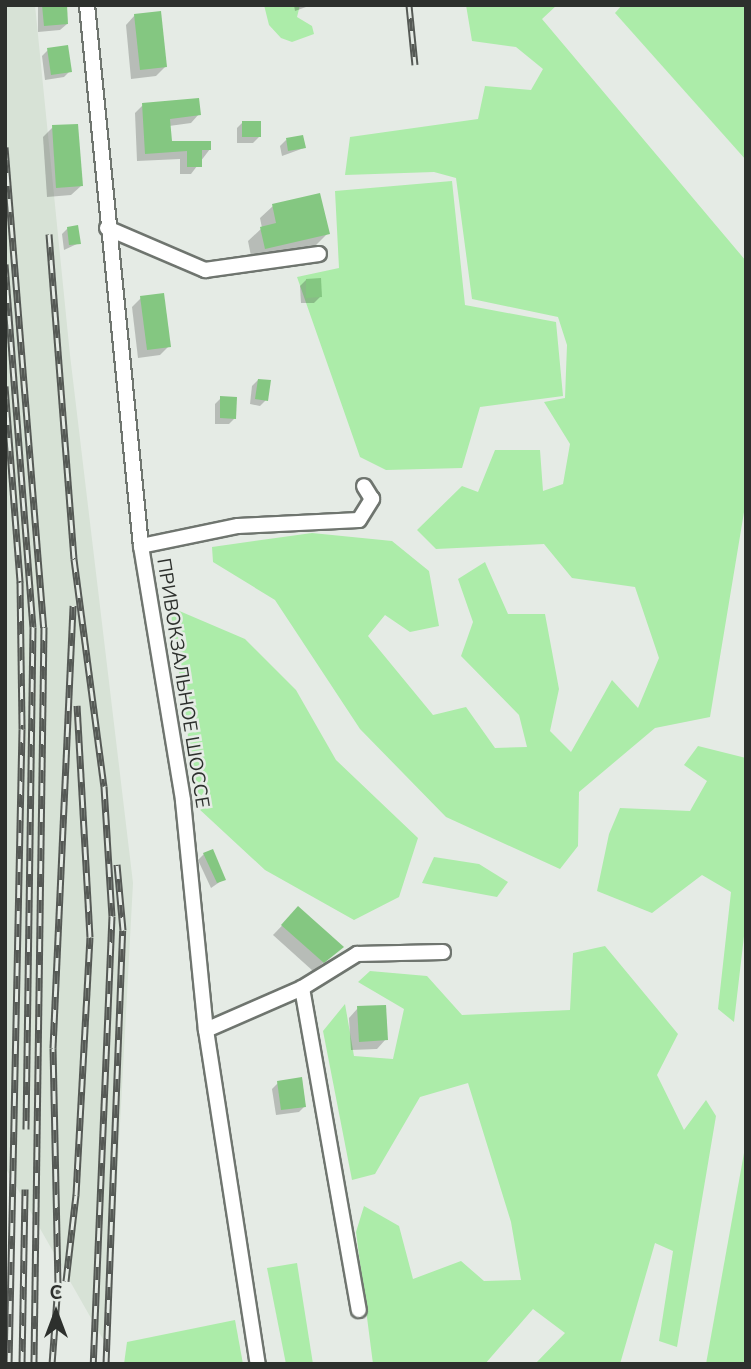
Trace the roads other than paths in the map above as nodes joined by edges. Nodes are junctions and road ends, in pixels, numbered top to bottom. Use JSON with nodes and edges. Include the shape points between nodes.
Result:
{"nodes":[{"id":1,"x":87,"y":5,"type":"edge"},
{"id":2,"x":107,"y":228,"type":"junction"},
{"id":3,"x":319,"y":254,"type":"dead end"},
{"id":4,"x":364,"y":486,"type":"dead end"},
{"id":5,"x":141,"y":546,"type":"junction"},
{"id":6,"x":443,"y":952,"type":"dead end"},
{"id":7,"x":302,"y":988,"type":"junction"},
{"id":8,"x":206,"y":1030,"type":"junction"},
{"id":9,"x":359,"y":1310,"type":"dead end"},
{"id":10,"x":258,"y":1364,"type":"edge"}],
"edges":[{"from":1,"to":2,"type":"street","name":"ПРИВОКЗАЛЬНОЕ ШОССЕ"},
{"from":2,"to":3,"type":"street","via":[[205,270]]},
{"from":2,"to":5,"type":"street","name":"ПРИВОКЗАЛЬНОЕ ШОССЕ"},
{"from":4,"to":5,"type":"street","via":[[372,499],[359,520],[238,526]]},
{"from":5,"to":8,"type":"street","name":"ПРИВОКЗАЛЬНОЕ ШОССЕ","via":[[183,801]]},
{"from":6,"to":7,"type":"street","via":[[357,954]]},
{"from":7,"to":8,"type":"street"},
{"from":7,"to":9,"type":"street"},
{"from":8,"to":10,"type":"street","name":"ПРИВОКЗАЛЬНОЕ ШОССЕ"}]}
